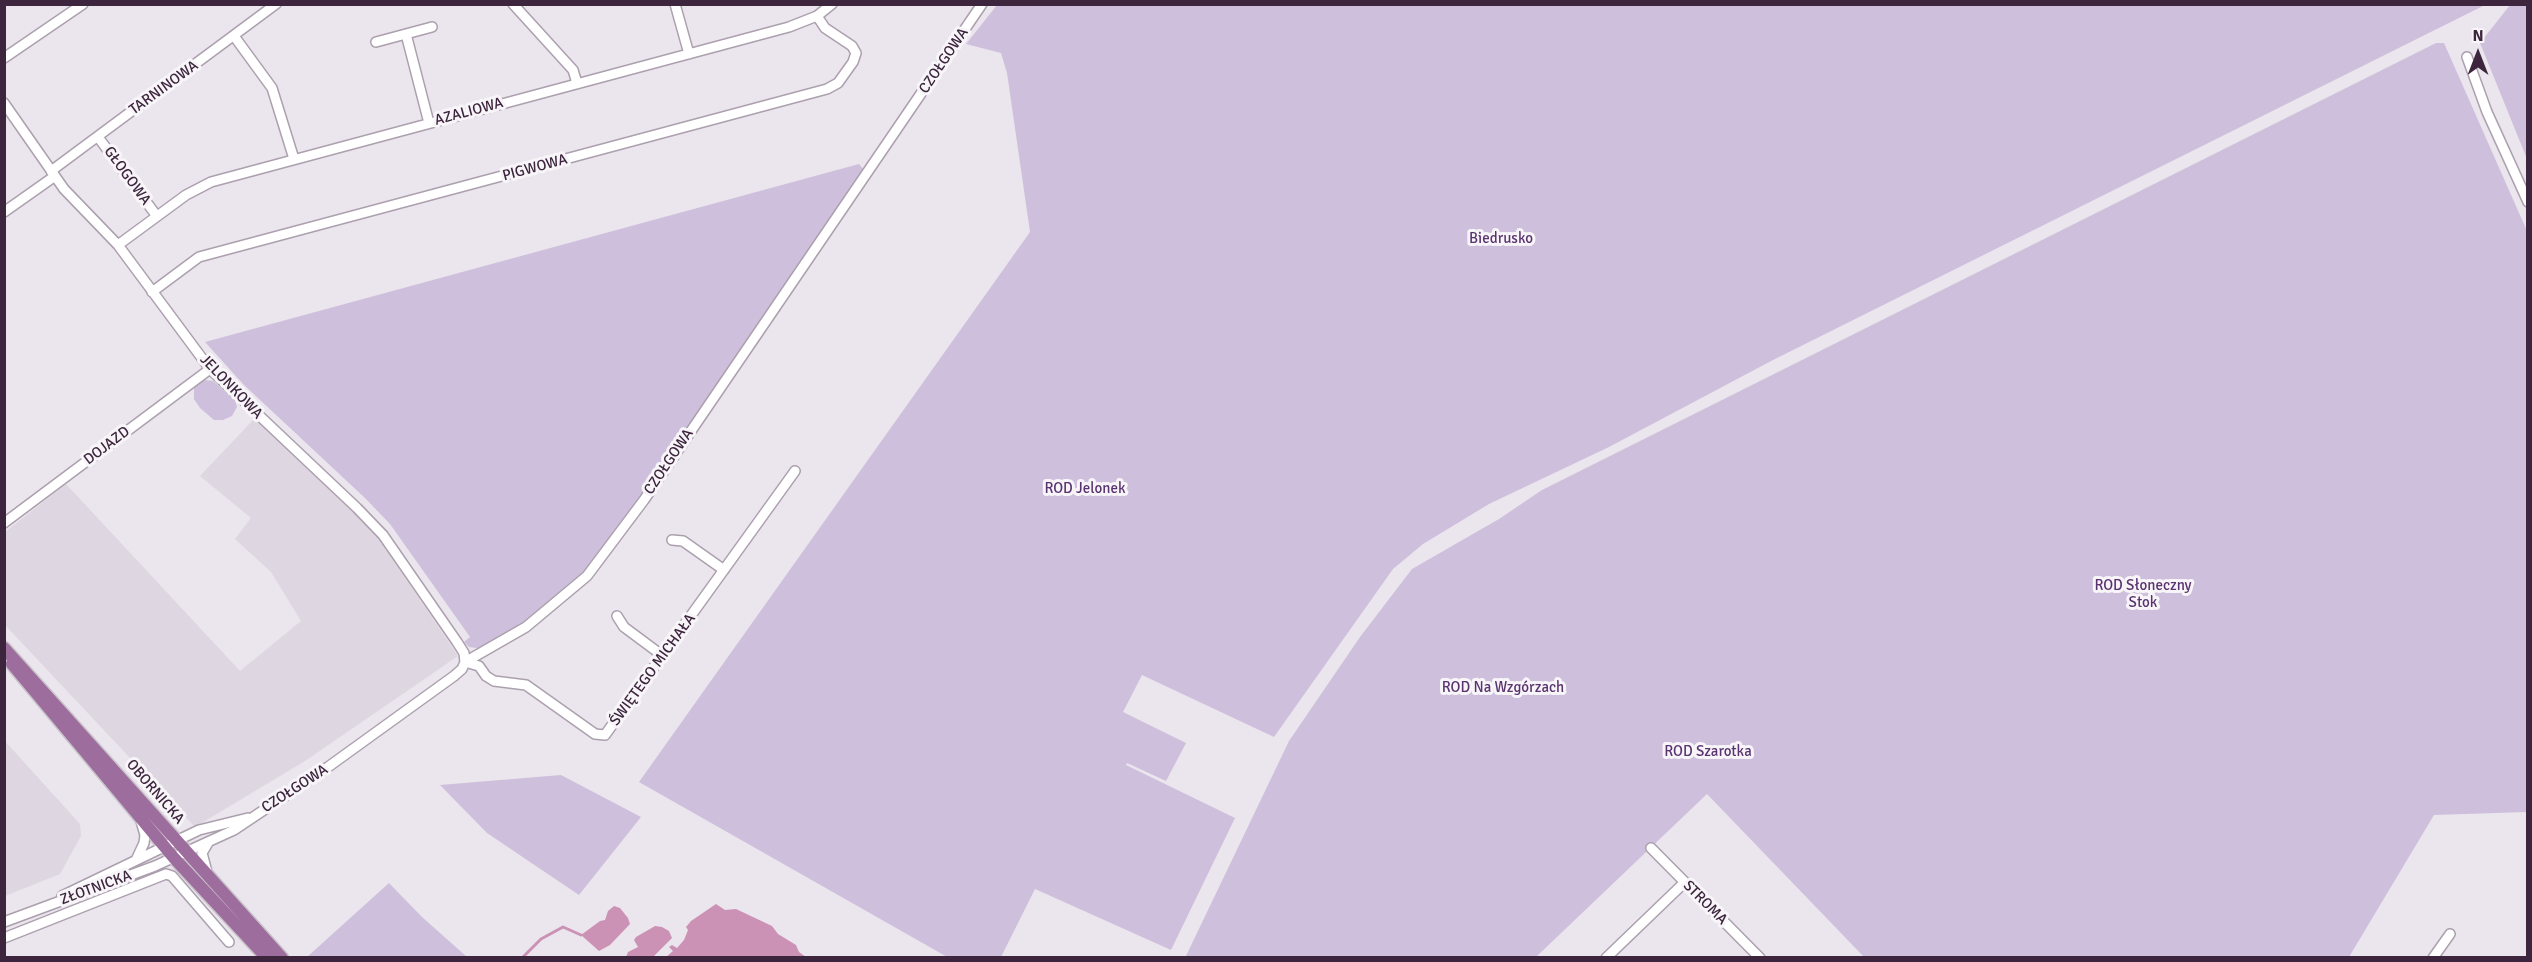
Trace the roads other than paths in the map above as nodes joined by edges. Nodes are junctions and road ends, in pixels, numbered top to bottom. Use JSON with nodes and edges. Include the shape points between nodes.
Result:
{"nodes":[{"id":1,"x":83,"y":4,"type":"edge"},
{"id":2,"x":276,"y":4,"type":"edge"},
{"id":3,"x":675,"y":4,"type":"edge"},
{"id":4,"x":832,"y":4,"type":"edge"},
{"id":5,"x":982,"y":4,"type":"edge"},
{"id":6,"x":515,"y":5,"type":"edge"},
{"id":7,"x":817,"y":16,"type":"junction"},
{"id":8,"x":432,"y":27,"type":"dead end"},
{"id":9,"x":405,"y":34,"type":"junction"},
{"id":10,"x":234,"y":36,"type":"junction"},
{"id":11,"x":376,"y":42,"type":"dead end"},
{"id":12,"x":689,"y":54,"type":"junction"},
{"id":13,"x":4,"y":57,"type":"edge"},
{"id":14,"x":2467,"y":57,"type":"dead end"},
{"id":15,"x":577,"y":83,"type":"junction"},
{"id":16,"x":4,"y":103,"type":"edge"},
{"id":17,"x":429,"y":123,"type":"junction"},
{"id":18,"x":98,"y":136,"type":"junction"},
{"id":19,"x":294,"y":159,"type":"junction"},
{"id":20,"x":53,"y":173,"type":"junction"},
{"id":21,"x":2528,"y":202,"type":"edge"},
{"id":22,"x":4,"y":212,"type":"edge"},
{"id":23,"x":156,"y":215,"type":"junction"},
{"id":24,"x":118,"y":244,"type":"junction"},
{"id":25,"x":153,"y":292,"type":"junction"},
{"id":26,"x":210,"y":369,"type":"junction"},
{"id":27,"x":795,"y":471,"type":"dead end"},
{"id":28,"x":4,"y":523,"type":"edge"},
{"id":29,"x":672,"y":540,"type":"dead end"},
{"id":30,"x":724,"y":570,"type":"junction"},
{"id":31,"x":617,"y":616,"type":"dead end"},
{"id":32,"x":4,"y":648,"type":"edge"},
{"id":33,"x":4,"y":654,"type":"edge"},
{"id":34,"x":663,"y":656,"type":"junction"},
{"id":35,"x":465,"y":662,"type":"junction"},
{"id":36,"x":253,"y":816,"type":"junction"},
{"id":37,"x":140,"y":818,"type":"junction"},
{"id":38,"x":177,"y":841,"type":"junction"},
{"id":39,"x":208,"y":842,"type":"junction"},
{"id":40,"x":165,"y":847,"type":"junction"},
{"id":41,"x":1651,"y":848,"type":"dead end"},
{"id":42,"x":187,"y":851,"type":"junction"},
{"id":43,"x":174,"y":858,"type":"junction"},
{"id":44,"x":136,"y":860,"type":"junction"},
{"id":45,"x":208,"y":877,"type":"junction"},
{"id":46,"x":1685,"y":882,"type":"junction"},
{"id":47,"x":57,"y":903,"type":"junction"},
{"id":48,"x":27,"y":914,"type":"junction"},
{"id":49,"x":63,"y":915,"type":"junction"},
{"id":50,"x":4,"y":922,"type":"edge"},
{"id":51,"x":2450,"y":934,"type":"dead end"},
{"id":52,"x":4,"y":938,"type":"edge"},
{"id":53,"x":229,"y":942,"type":"dead end"},
{"id":54,"x":267,"y":957,"type":"edge"},
{"id":55,"x":282,"y":957,"type":"edge"},
{"id":56,"x":1606,"y":957,"type":"edge"},
{"id":57,"x":1760,"y":957,"type":"edge"},
{"id":58,"x":2433,"y":957,"type":"edge"}],
"edges":[{"from":1,"to":13,"type":"street"},
{"from":2,"to":10,"type":"street","name":"TARNINOWA"},
{"from":3,"to":12,"type":"street"},
{"from":4,"to":7,"type":"street","name":"AZALIOWA"},
{"from":5,"to":35,"type":"street","name":"CZOŁGOWA","via":[[644,500],[587,576],[526,627]]},
{"from":6,"to":15,"type":"street","via":[[573,70]]},
{"from":7,"to":12,"type":"street","name":"AZALIOWA"},
{"from":7,"to":25,"type":"street","name":"PIGWOWA","via":[[825,28],[856,53],[838,83],[827,89],[200,257]]},
{"from":8,"to":9,"type":"street"},
{"from":9,"to":11,"type":"street"},
{"from":9,"to":17,"type":"street"},
{"from":10,"to":18,"type":"street","name":"TARNINOWA"},
{"from":10,"to":19,"type":"street","via":[[272,88]]},
{"from":12,"to":15,"type":"street","name":"AZALIOWA"},
{"from":14,"to":21,"type":"street"},
{"from":15,"to":17,"type":"street","name":"AZALIOWA"},
{"from":16,"to":20,"type":"street","name":"JELONKOWA"},
{"from":17,"to":19,"type":"street","name":"AZALIOWA"},
{"from":18,"to":20,"type":"street","name":"TARNINOWA"},
{"from":18,"to":23,"type":"street","name":"GŁOGOWA"},
{"from":19,"to":23,"type":"street","name":"AZALIOWA","via":[[211,182]]},
{"from":20,"to":22,"type":"street","name":"TARNINOWA"},
{"from":20,"to":24,"type":"street","name":"JELONKOWA","via":[[68,194]]},
{"from":23,"to":24,"type":"street","name":"AZALIOWA"},
{"from":24,"to":25,"type":"street","name":"JELONKOWA"},
{"from":25,"to":26,"type":"street","name":"JELONKOWA"},
{"from":26,"to":28,"type":"street","name":"DOJAZD"},
{"from":26,"to":35,"type":"street","name":"JELONKOWA","via":[[378,530],[458,642]]},
{"from":27,"to":30,"type":"street","name":"ŚWIĘTEGO MICHAŁA"},
{"from":29,"to":30,"type":"street","via":[[683,541]]},
{"from":30,"to":34,"type":"street","name":"ŚWIĘTEGO MICHAŁA"},
{"from":31,"to":34,"type":"street","via":[[624,627]]},
{"from":32,"to":38,"type":"main road","name":"OBORNICKA"},
{"from":33,"to":37,"type":"main road","name":"OBORNICKA"},
{"from":34,"to":35,"type":"street","name":"ŚWIĘTEGO MICHAŁA","via":[[605,735],[599,735],[526,685],[494,681],[479,666]]},
{"from":35,"to":36,"type":"street","name":"CZOŁGOWA","via":[[454,676]]},
{"from":36,"to":38,"type":"street","name":"CZOŁGOWA","via":[[206,827]]},
{"from":36,"to":39,"type":"street","name":"CZOŁGOWA"},
{"from":37,"to":40,"type":"main road","name":"OBORNICKA"},
{"from":37,"to":44,"type":"street","via":[[145,835]]},
{"from":38,"to":40,"type":"street","name":"CZOŁGOWA"},
{"from":38,"to":42,"type":"main road","name":"OBORNICKA"},
{"from":39,"to":42,"type":"street","name":"CZOŁGOWA"},
{"from":39,"to":45,"type":"street","via":[[202,853]]},
{"from":40,"to":43,"type":"main road","name":"OBORNICKA"},
{"from":40,"to":44,"type":"street","name":"CZOŁGOWA"},
{"from":41,"to":46,"type":"street","name":"STROMA"},
{"from":42,"to":43,"type":"street","name":"ZŁOTNICKA"},
{"from":42,"to":45,"type":"main road","name":"OBORNICKA"},
{"from":43,"to":47,"type":"street","name":"ZŁOTNICKA"},
{"from":43,"to":54,"type":"main road","name":"OBORNICKA"},
{"from":44,"to":48,"type":"street","name":"CZOŁGOWA"},
{"from":45,"to":55,"type":"main road","name":"OBORNICKA"},
{"from":46,"to":56,"type":"street"},
{"from":46,"to":57,"type":"street","name":"STROMA"},
{"from":47,"to":48,"type":"street","name":"ZŁOTNICKA"},
{"from":47,"to":49,"type":"street"},
{"from":48,"to":50,"type":"street","name":"ZŁOTNICKA"},
{"from":49,"to":52,"type":"street"},
{"from":49,"to":53,"type":"street","via":[[166,874],[172,876]]},
{"from":51,"to":58,"type":"street"}]}
